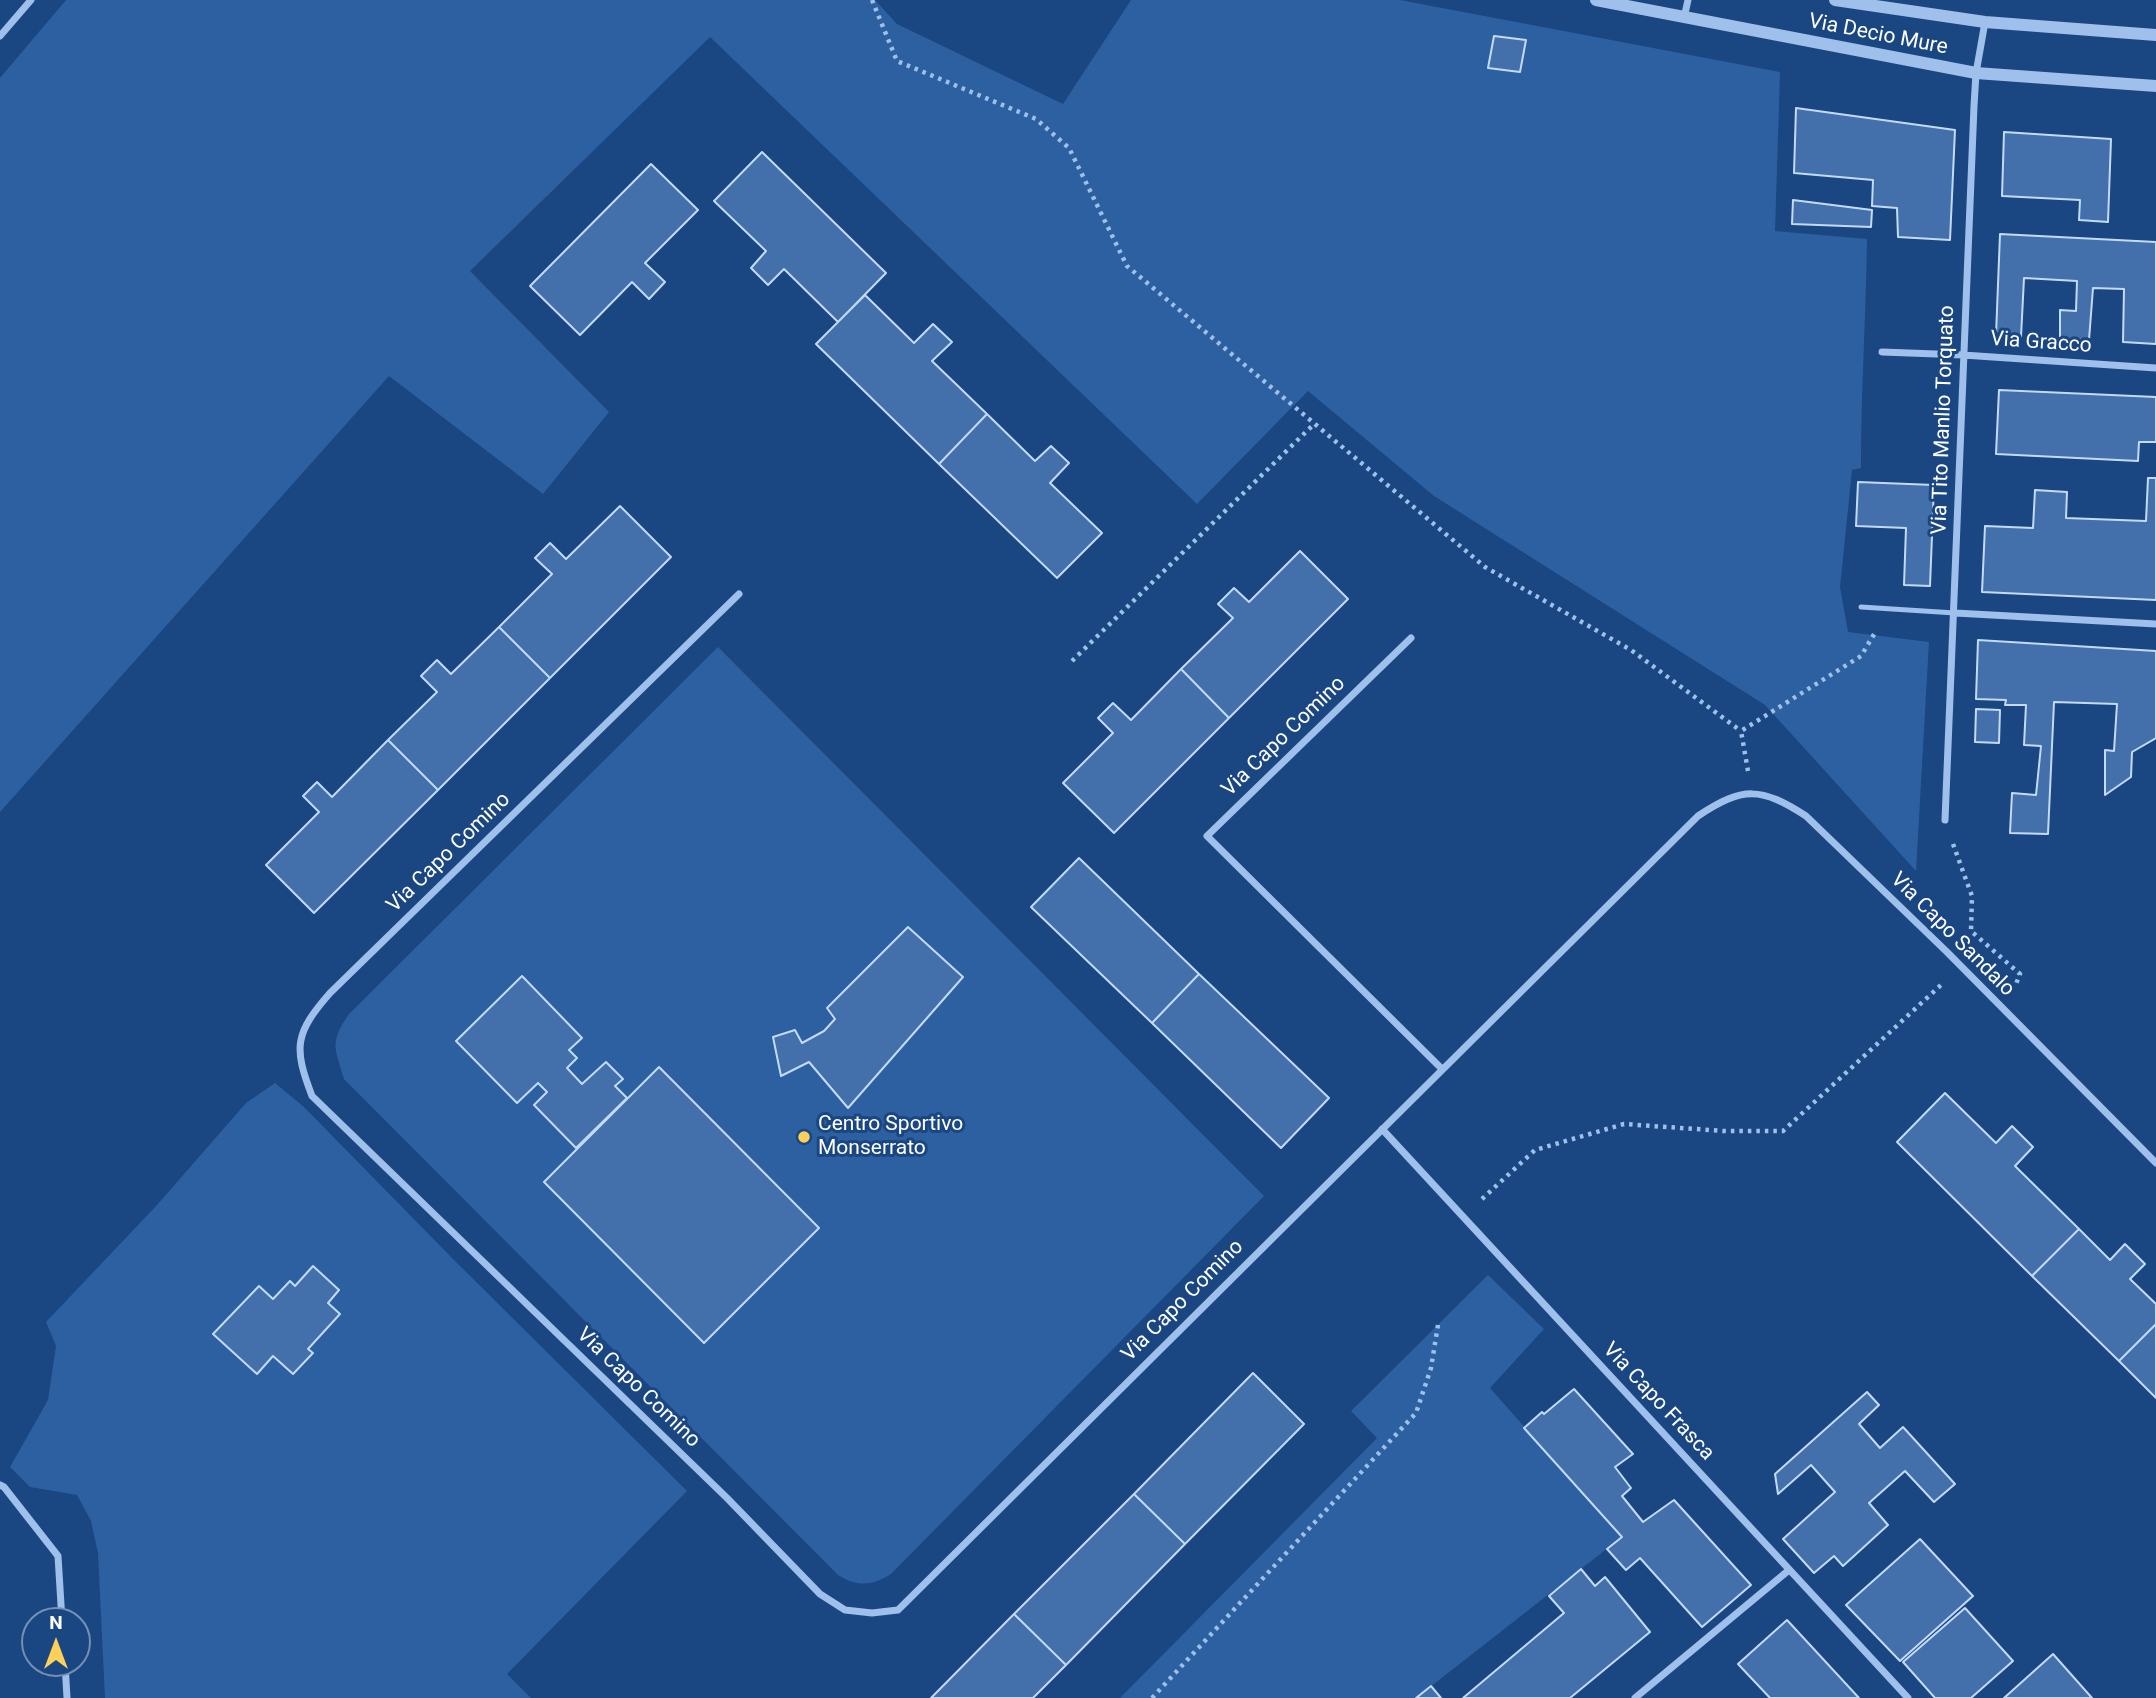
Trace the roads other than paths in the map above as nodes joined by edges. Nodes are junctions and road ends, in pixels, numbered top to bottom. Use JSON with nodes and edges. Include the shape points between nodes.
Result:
{"nodes":[{"id":1,"x":32,"y":0,"type":"edge"},
{"id":2,"x":1596,"y":0,"type":"edge"},
{"id":3,"x":1688,"y":0,"type":"edge"},
{"id":4,"x":1835,"y":0,"type":"edge"},
{"id":5,"x":1869,"y":3,"type":"edge"},
{"id":6,"x":1684,"y":18,"type":"junction"},
{"id":7,"x":1985,"y":22,"type":"junction"},
{"id":8,"x":2156,"y":35,"type":"edge"},
{"id":9,"x":0,"y":36,"type":"edge"},
{"id":10,"x":1976,"y":73,"type":"junction"},
{"id":11,"x":2156,"y":86,"type":"edge"},
{"id":12,"x":1882,"y":352,"type":"dead end"},
{"id":13,"x":1963,"y":355,"type":"junction"},
{"id":14,"x":2156,"y":369,"type":"edge"},
{"id":15,"x":739,"y":594,"type":"dead end"},
{"id":16,"x":1861,"y":607,"type":"dead end"},
{"id":17,"x":1955,"y":613,"type":"junction"},
{"id":18,"x":2156,"y":624,"type":"edge"},
{"id":19,"x":1411,"y":638,"type":"dead end"},
{"id":20,"x":1751,"y":793,"type":"joint"},
{"id":21,"x":1945,"y":820,"type":"road end"},
{"id":22,"x":1442,"y":1069,"type":"junction"},
{"id":23,"x":1382,"y":1129,"type":"junction"},
{"id":24,"x":2156,"y":1163,"type":"edge"},
{"id":25,"x":0,"y":1485,"type":"edge"},
{"id":26,"x":1789,"y":1570,"type":"junction"},
{"id":27,"x":61,"y":1607,"type":"edge"},
{"id":28,"x":66,"y":1677,"type":"edge"},
{"id":29,"x":67,"y":1698,"type":"edge"},
{"id":30,"x":1635,"y":1698,"type":"edge"},
{"id":31,"x":1908,"y":1698,"type":"edge"}],
"edges":[{"from":1,"to":9,"type":"street"},
{"from":2,"to":6,"type":"street","name":"Via Decio Mure"},
{"from":3,"to":6,"type":"street"},
{"from":4,"to":5,"type":"street","name":"Via Decio Mure"},
{"from":5,"to":7,"type":"street","name":"Via Decio Mure"},
{"from":6,"to":10,"type":"street","name":"Via Decio Mure"},
{"from":7,"to":8,"type":"street","name":"Via Decio Mure"},
{"from":7,"to":10,"type":"street","name":"Via Tito Manlio Torquato"},
{"from":10,"to":11,"type":"street","name":"Via Decio Mure"},
{"from":10,"to":13,"type":"street","name":"Via Tito Manlio Torquato"},
{"from":12,"to":13,"type":"street","name":"Via Gracco"},
{"from":13,"to":14,"type":"street","name":"Via Gracco"},
{"from":13,"to":17,"type":"street","name":"Via Tito Manlio Torquato"},
{"from":15,"to":23,"type":"street","name":"Via Capo Comino","via":[[330,993],[309,1017],[299,1039],[302,1069],[313,1096],[820,1594],[845,1610],[898,1610]]},
{"from":16,"to":17,"type":"lane"},
{"from":17,"to":18,"type":"street"},
{"from":17,"to":21,"type":"street","name":"Via Tito Manlio Torquato"},
{"from":19,"to":22,"type":"street","name":"Via Capo Comino","via":[[1207,836]]},
{"from":20,"to":22,"type":"street","name":"Via Capo Comino","via":[[1725,798],[1698,816]]},
{"from":20,"to":24,"type":"street","name":"Via Capo Sandalo","via":[[1782,801],[1806,817]]},
{"from":22,"to":23,"type":"street","name":"Via Capo Comino"},
{"from":23,"to":26,"type":"street","name":"Via Capo Frasca"},
{"from":25,"to":27,"type":"street","via":[[58,1556]]},
{"from":26,"to":30,"type":"street"},
{"from":26,"to":31,"type":"street","name":"Via Capo Frasca"},
{"from":28,"to":29,"type":"street"}]}
